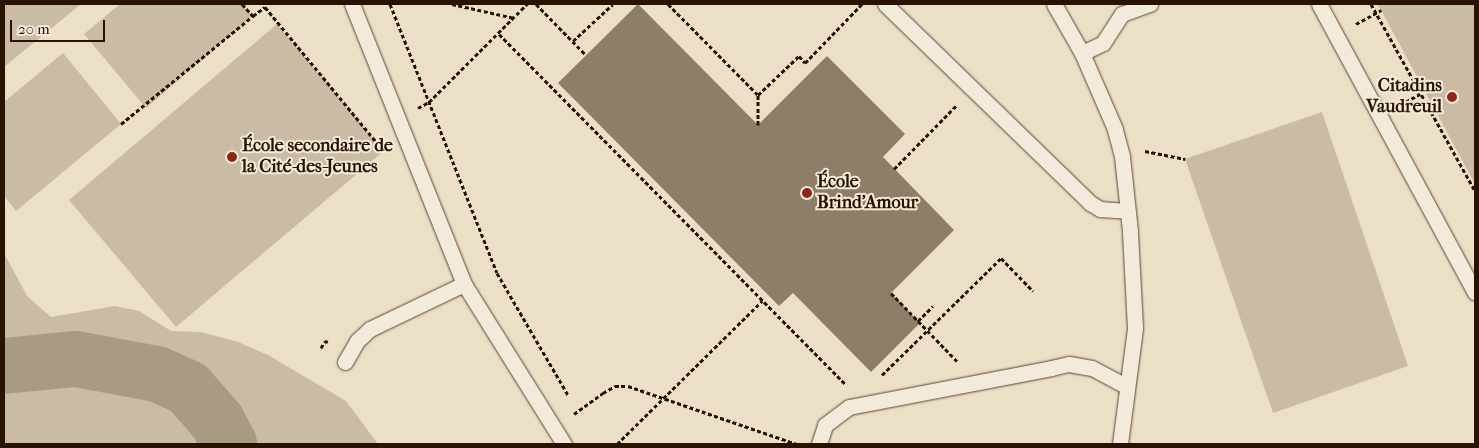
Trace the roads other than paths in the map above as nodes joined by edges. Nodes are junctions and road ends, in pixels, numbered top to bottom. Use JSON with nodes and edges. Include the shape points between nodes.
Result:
{"nodes":[{"id":1,"x":352,"y":4,"type":"edge"},
{"id":2,"x":885,"y":4,"type":"edge"},
{"id":3,"x":1054,"y":4,"type":"edge"},
{"id":4,"x":1150,"y":4,"type":"edge"},
{"id":5,"x":1319,"y":4,"type":"edge"},
{"id":6,"x":1082,"y":53,"type":"junction"},
{"id":7,"x":1127,"y":211,"type":"junction"},
{"id":8,"x":464,"y":284,"type":"junction"},
{"id":9,"x":1475,"y":293,"type":"edge"},
{"id":10,"x":346,"y":362,"type":"dead end"},
{"id":11,"x":1126,"y":386,"type":"junction"},
{"id":12,"x":564,"y":444,"type":"edge"},
{"id":13,"x":820,"y":444,"type":"edge"},
{"id":14,"x":1120,"y":444,"type":"edge"}],
"edges":[{"from":1,"to":8,"type":"lane"},
{"from":2,"to":7,"type":"lane","via":[[1090,203],[1100,209]]},
{"from":3,"to":6,"type":"lane"},
{"from":4,"to":6,"type":"lane","via":[[1122,14],[1103,43]]},
{"from":5,"to":9,"type":"lane"},
{"from":6,"to":7,"type":"lane","via":[[1115,129],[1122,156]]},
{"from":7,"to":11,"type":"lane","via":[[1135,328]]},
{"from":8,"to":10,"type":"lane","via":[[370,329],[357,341]]},
{"from":8,"to":12,"type":"lane"},
{"from":11,"to":13,"type":"lane","via":[[1092,368],[1068,364],[850,407],[825,425]]},
{"from":11,"to":14,"type":"lane"}]}
